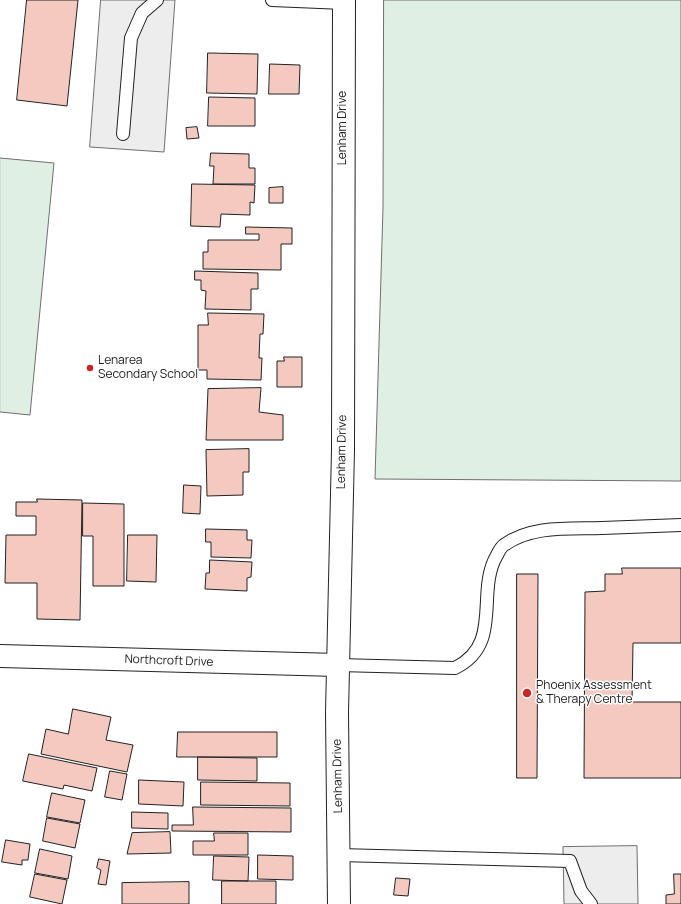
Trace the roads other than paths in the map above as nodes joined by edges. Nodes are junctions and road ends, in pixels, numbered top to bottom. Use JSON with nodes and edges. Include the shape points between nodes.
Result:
{"nodes":[{"id":1,"x":157,"y":0,"type":"edge"},
{"id":2,"x":272,"y":0,"type":"edge"},
{"id":3,"x":344,"y":1,"type":"edge"},
{"id":4,"x":123,"y":134,"type":"dead end"},
{"id":5,"x":681,"y":525,"type":"edge"},
{"id":6,"x":0,"y":656,"type":"edge"},
{"id":7,"x":338,"y":665,"type":"junction"},
{"id":8,"x":340,"y":855,"type":"junction"},
{"id":9,"x":339,"y":904,"type":"edge"},
{"id":10,"x":590,"y":904,"type":"edge"}],
"edges":[{"from":1,"to":4,"type":"lane","via":[[142,13],[131,38]]},
{"from":2,"to":3,"type":"lane"},
{"from":3,"to":7,"type":"street","name":"Lenham Drive","via":[[343,450]]},
{"from":5,"to":7,"type":"lane","via":[[550,530],[524,535],[503,545],[492,563],[485,632],[478,648],[467,662],[455,668]]},
{"from":6,"to":7,"type":"street","name":"Northcroft Drive"},
{"from":7,"to":8,"type":"street","name":"Lenham Drive"},
{"from":8,"to":9,"type":"street","name":"Lenham Drive"},
{"from":8,"to":10,"type":"lane","via":[[570,862],[581,891]]}]}
